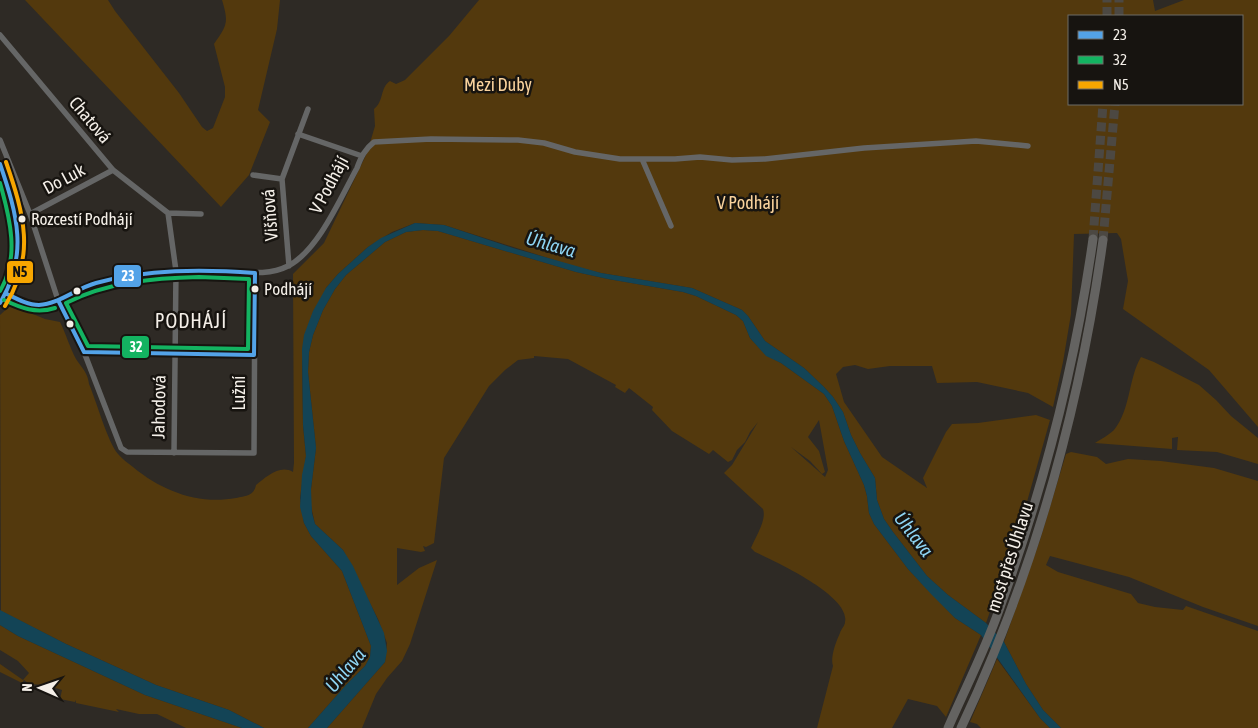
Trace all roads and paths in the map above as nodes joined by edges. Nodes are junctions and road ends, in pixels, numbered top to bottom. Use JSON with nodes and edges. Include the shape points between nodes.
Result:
{"nodes":[{"id":1,"x":0,"y":35,"type":"edge"},
{"id":2,"x":308,"y":109,"type":"dead end"},
{"id":3,"x":298,"y":134,"type":"junction"},
{"id":4,"x":0,"y":140,"type":"edge"},
{"id":5,"x":1028,"y":146,"type":"dead end"},
{"id":6,"x":362,"y":156,"type":"junction"},
{"id":7,"x":642,"y":159,"type":"junction"},
{"id":8,"x":0,"y":164,"type":"edge"},
{"id":9,"x":113,"y":170,"type":"junction"},
{"id":10,"x":253,"y":174,"type":"dead end"},
{"id":11,"x":282,"y":179,"type":"junction"},
{"id":12,"x":168,"y":213,"type":"junction"},
{"id":13,"x":30,"y":214,"type":"junction"},
{"id":14,"x":201,"y":214,"type":"dead end"},
{"id":15,"x":671,"y":226,"type":"dead end"},
{"id":16,"x":1093,"y":239,"type":"tunnel mouth"},
{"id":17,"x":1103,"y":240,"type":"tunnel mouth"},
{"id":18,"x":288,"y":266,"type":"junction"},
{"id":19,"x":176,"y":271,"type":"junction"},
{"id":20,"x":255,"y":273,"type":"junction"},
{"id":21,"x":7,"y":294,"type":"junction"},
{"id":22,"x":58,"y":300,"type":"junction"},
{"id":23,"x":0,"y":304,"type":"edge"},
{"id":24,"x":84,"y":352,"type":"junction"},
{"id":25,"x":175,"y":354,"type":"junction"},
{"id":26,"x":254,"y":355,"type":"junction"},
{"id":27,"x":174,"y":453,"type":"junction"},
{"id":28,"x":950,"y":724,"type":"edge"},
{"id":29,"x":962,"y":726,"type":"edge"}],
"edges":[{"from":1,"to":9,"type":"street","name":"Chatová"},
{"from":2,"to":3,"type":"street","name":"Višňová"},
{"from":3,"to":6,"type":"street"},
{"from":3,"to":11,"type":"street","name":"Višňová"},
{"from":4,"to":13,"type":"street"},
{"from":5,"to":7,"type":"street","name":"V Podhájí","via":[[976,141],[864,148],[765,159]]},
{"from":6,"to":7,"type":"street","name":"V Podhájí","via":[[374,142],[511,140],[544,143],[620,159]]},
{"from":6,"to":18,"type":"street","name":"V Podhájí","via":[[316,241]]},
{"from":7,"to":15,"type":"street"},
{"from":8,"to":21,"type":"street","via":[[19,246]]},
{"from":9,"to":12,"type":"street","name":"Chatová"},
{"from":9,"to":13,"type":"street","name":"Do Luk"},
{"from":10,"to":11,"type":"street"},
{"from":11,"to":18,"type":"street","name":"Višňová"},
{"from":12,"to":14,"type":"street"},
{"from":12,"to":19,"type":"street","name":"Jahodová"},
{"from":13,"to":22,"type":"street"},
{"from":16,"to":28,"type":"highway","name":"most přes Úhlavu","via":[[1077,334],[1036,501],[999,612]]},
{"from":17,"to":29,"type":"highway","name":"most přes Úhlavu","via":[[1074,394],[1045,504],[1009,616]]},
{"from":18,"to":20,"type":"street","name":"V Podhájí"},
{"from":19,"to":20,"type":"street","name":"V Podhájí"},
{"from":19,"to":22,"type":"street","name":"V Podhájí","via":[[107,280]]},
{"from":19,"to":25,"type":"street","name":"Jahodová"},
{"from":20,"to":26,"type":"street","name":"Lužní"},
{"from":21,"to":22,"type":"street","name":"V Podhájí","via":[[33,304]]},
{"from":21,"to":23,"type":"street"},
{"from":22,"to":24,"type":"street"},
{"from":24,"to":25,"type":"street"},
{"from":24,"to":27,"type":"street","via":[[121,448],[127,452]]},
{"from":25,"to":26,"type":"street"},
{"from":25,"to":27,"type":"street","name":"Jahodová"},
{"from":26,"to":27,"type":"street","name":"Lužní","via":[[254,453]]}]}
